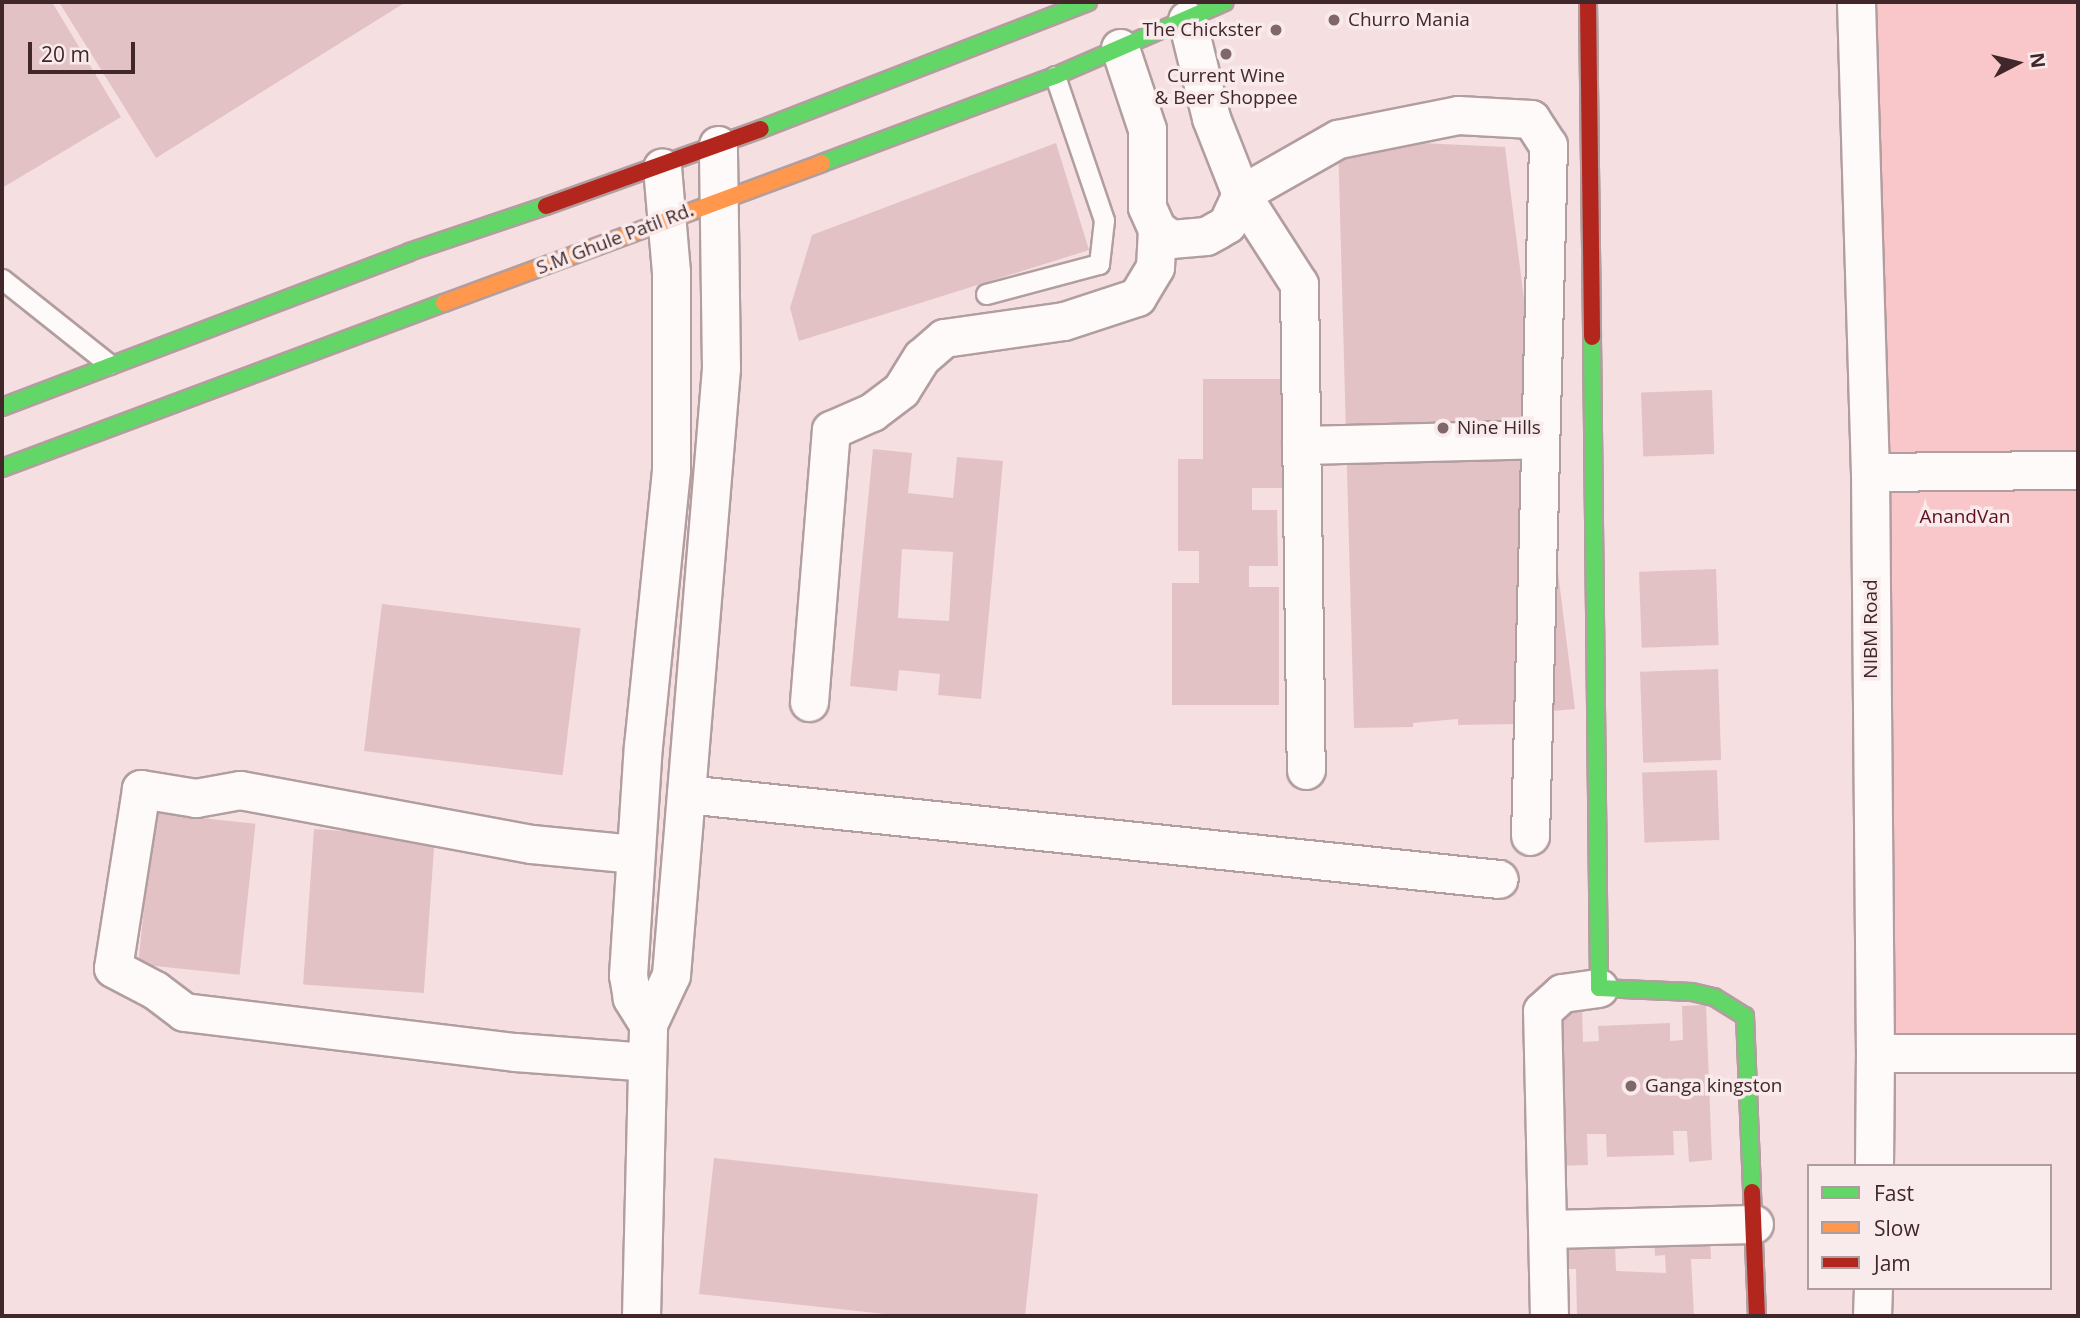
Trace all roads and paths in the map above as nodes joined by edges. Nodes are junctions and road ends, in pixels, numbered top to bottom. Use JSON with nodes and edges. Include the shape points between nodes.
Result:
{"nodes":[{"id":1,"x":1088,"y":2,"type":"edge"},
{"id":2,"x":1225,"y":2,"type":"edge"},
{"id":3,"x":1588,"y":2,"type":"edge"},
{"id":4,"x":1856,"y":2,"type":"edge"},
{"id":5,"x":1187,"y":20,"type":"junction"},
{"id":6,"x":1120,"y":48,"type":"junction"},
{"id":7,"x":1055,"y":76,"type":"junction"},
{"id":8,"x":718,"y":145,"type":"junction"},
{"id":9,"x":662,"y":167,"type":"junction"},
{"id":10,"x":1241,"y":194,"type":"junction"},
{"id":11,"x":718,"y":199,"type":"junction"},
{"id":12,"x":667,"y":221,"type":"junction"},
{"id":13,"x":1157,"y":229,"type":"junction"},
{"id":14,"x":2,"y":279,"type":"edge"},
{"id":15,"x":986,"y":294,"type":"dead end"},
{"id":16,"x":109,"y":363,"type":"junction"},
{"id":17,"x":2,"y":407,"type":"edge"},
{"id":18,"x":1540,"y":439,"type":"junction"},
{"id":19,"x":1301,"y":445,"type":"junction"},
{"id":20,"x":2,"y":468,"type":"edge"},
{"id":21,"x":2078,"y":470,"type":"edge"},
{"id":22,"x":1870,"y":472,"type":"junction"},
{"id":23,"x":809,"y":702,"type":"dead end"},
{"id":24,"x":1306,"y":770,"type":"dead end"},
{"id":25,"x":686,"y":794,"type":"junction"},
{"id":26,"x":1530,"y":836,"type":"dead end"},
{"id":27,"x":635,"y":854,"type":"junction"},
{"id":28,"x":1499,"y":879,"type":"dead end"},
{"id":29,"x":1599,"y":988,"type":"junction"},
{"id":30,"x":648,"y":1024,"type":"junction"},
{"id":31,"x":1875,"y":1053,"type":"junction"},
{"id":32,"x":2078,"y":1053,"type":"edge"},
{"id":33,"x":647,"y":1062,"type":"junction"},
{"id":34,"x":1874,"y":1164,"type":"edge"},
{"id":35,"x":1754,"y":1224,"type":"junction"},
{"id":36,"x":1547,"y":1229,"type":"junction"},
{"id":37,"x":1873,"y":1290,"type":"edge"},
{"id":38,"x":641,"y":1316,"type":"edge"},
{"id":39,"x":1549,"y":1316,"type":"edge"},
{"id":40,"x":1757,"y":1316,"type":"edge"},
{"id":41,"x":1872,"y":1316,"type":"edge"}],
"edges":[{"from":1,"to":8,"type":"street"},
{"from":2,"to":5,"type":"street","name":"S.M Ghule Patil Rd."},
{"from":3,"to":29,"type":"street"},
{"from":4,"to":22,"type":"street","name":"NIBM Road"},
{"from":5,"to":6,"type":"street","name":"S.M Ghule Patil Rd."},
{"from":5,"to":10,"type":"street","via":[[1211,118]]},
{"from":6,"to":7,"type":"street","name":"S.M Ghule Patil Rd."},
{"from":6,"to":13,"type":"street","via":[[1147,129],[1147,206]]},
{"from":7,"to":11,"type":"street","name":"S.M Ghule Patil Rd."},
{"from":7,"to":15,"type":"lane","via":[[1104,220],[1099,264]]},
{"from":8,"to":9,"type":"street"},
{"from":8,"to":11,"type":"street"},
{"from":9,"to":12,"type":"street"},
{"from":9,"to":16,"type":"street","via":[[409,252]]},
{"from":10,"to":13,"type":"street","via":[[1227,224],[1206,236],[1171,239]]},
{"from":10,"to":18,"type":"street","via":[[1338,139],[1458,115],[1531,119],[1548,145]]},
{"from":10,"to":19,"type":"street","via":[[1299,284]]},
{"from":11,"to":12,"type":"street","name":"S.M Ghule Patil Rd."},
{"from":11,"to":25,"type":"street","via":[[721,368]]},
{"from":12,"to":20,"type":"street","name":"S.M Ghule Patil Rd."},
{"from":12,"to":27,"type":"street","via":[[671,470]]},
{"from":13,"to":23,"type":"street","via":[[1155,267],[1137,297],[1064,321],[944,338],[922,357],[901,390],[872,412],[831,430]]},
{"from":14,"to":16,"type":"lane"},
{"from":16,"to":17,"type":"street"},
{"from":18,"to":19,"type":"street"},
{"from":18,"to":26,"type":"street"},
{"from":19,"to":24,"type":"street"},
{"from":21,"to":22,"type":"street"},
{"from":22,"to":31,"type":"street","name":"NIBM Road"},
{"from":25,"to":28,"type":"street"},
{"from":25,"to":30,"type":"street","via":[[671,975]]},
{"from":27,"to":30,"type":"street","via":[[628,975],[632,998]]},
{"from":27,"to":33,"type":"street","via":[[531,844],[240,790],[196,798],[141,789],[113,968],[155,990],[184,1013],[515,1052]]},
{"from":29,"to":35,"type":"street","via":[[1692,992],[1714,997],[1745,1016]]},
{"from":29,"to":36,"type":"street","via":[[1562,993],[1542,1011]]},
{"from":30,"to":33,"type":"street"},
{"from":31,"to":32,"type":"street"},
{"from":31,"to":34,"type":"street","name":"NIBM Road"},
{"from":33,"to":38,"type":"street"},
{"from":35,"to":36,"type":"street"},
{"from":35,"to":40,"type":"street"},
{"from":36,"to":39,"type":"street"},
{"from":37,"to":41,"type":"street"}]}
